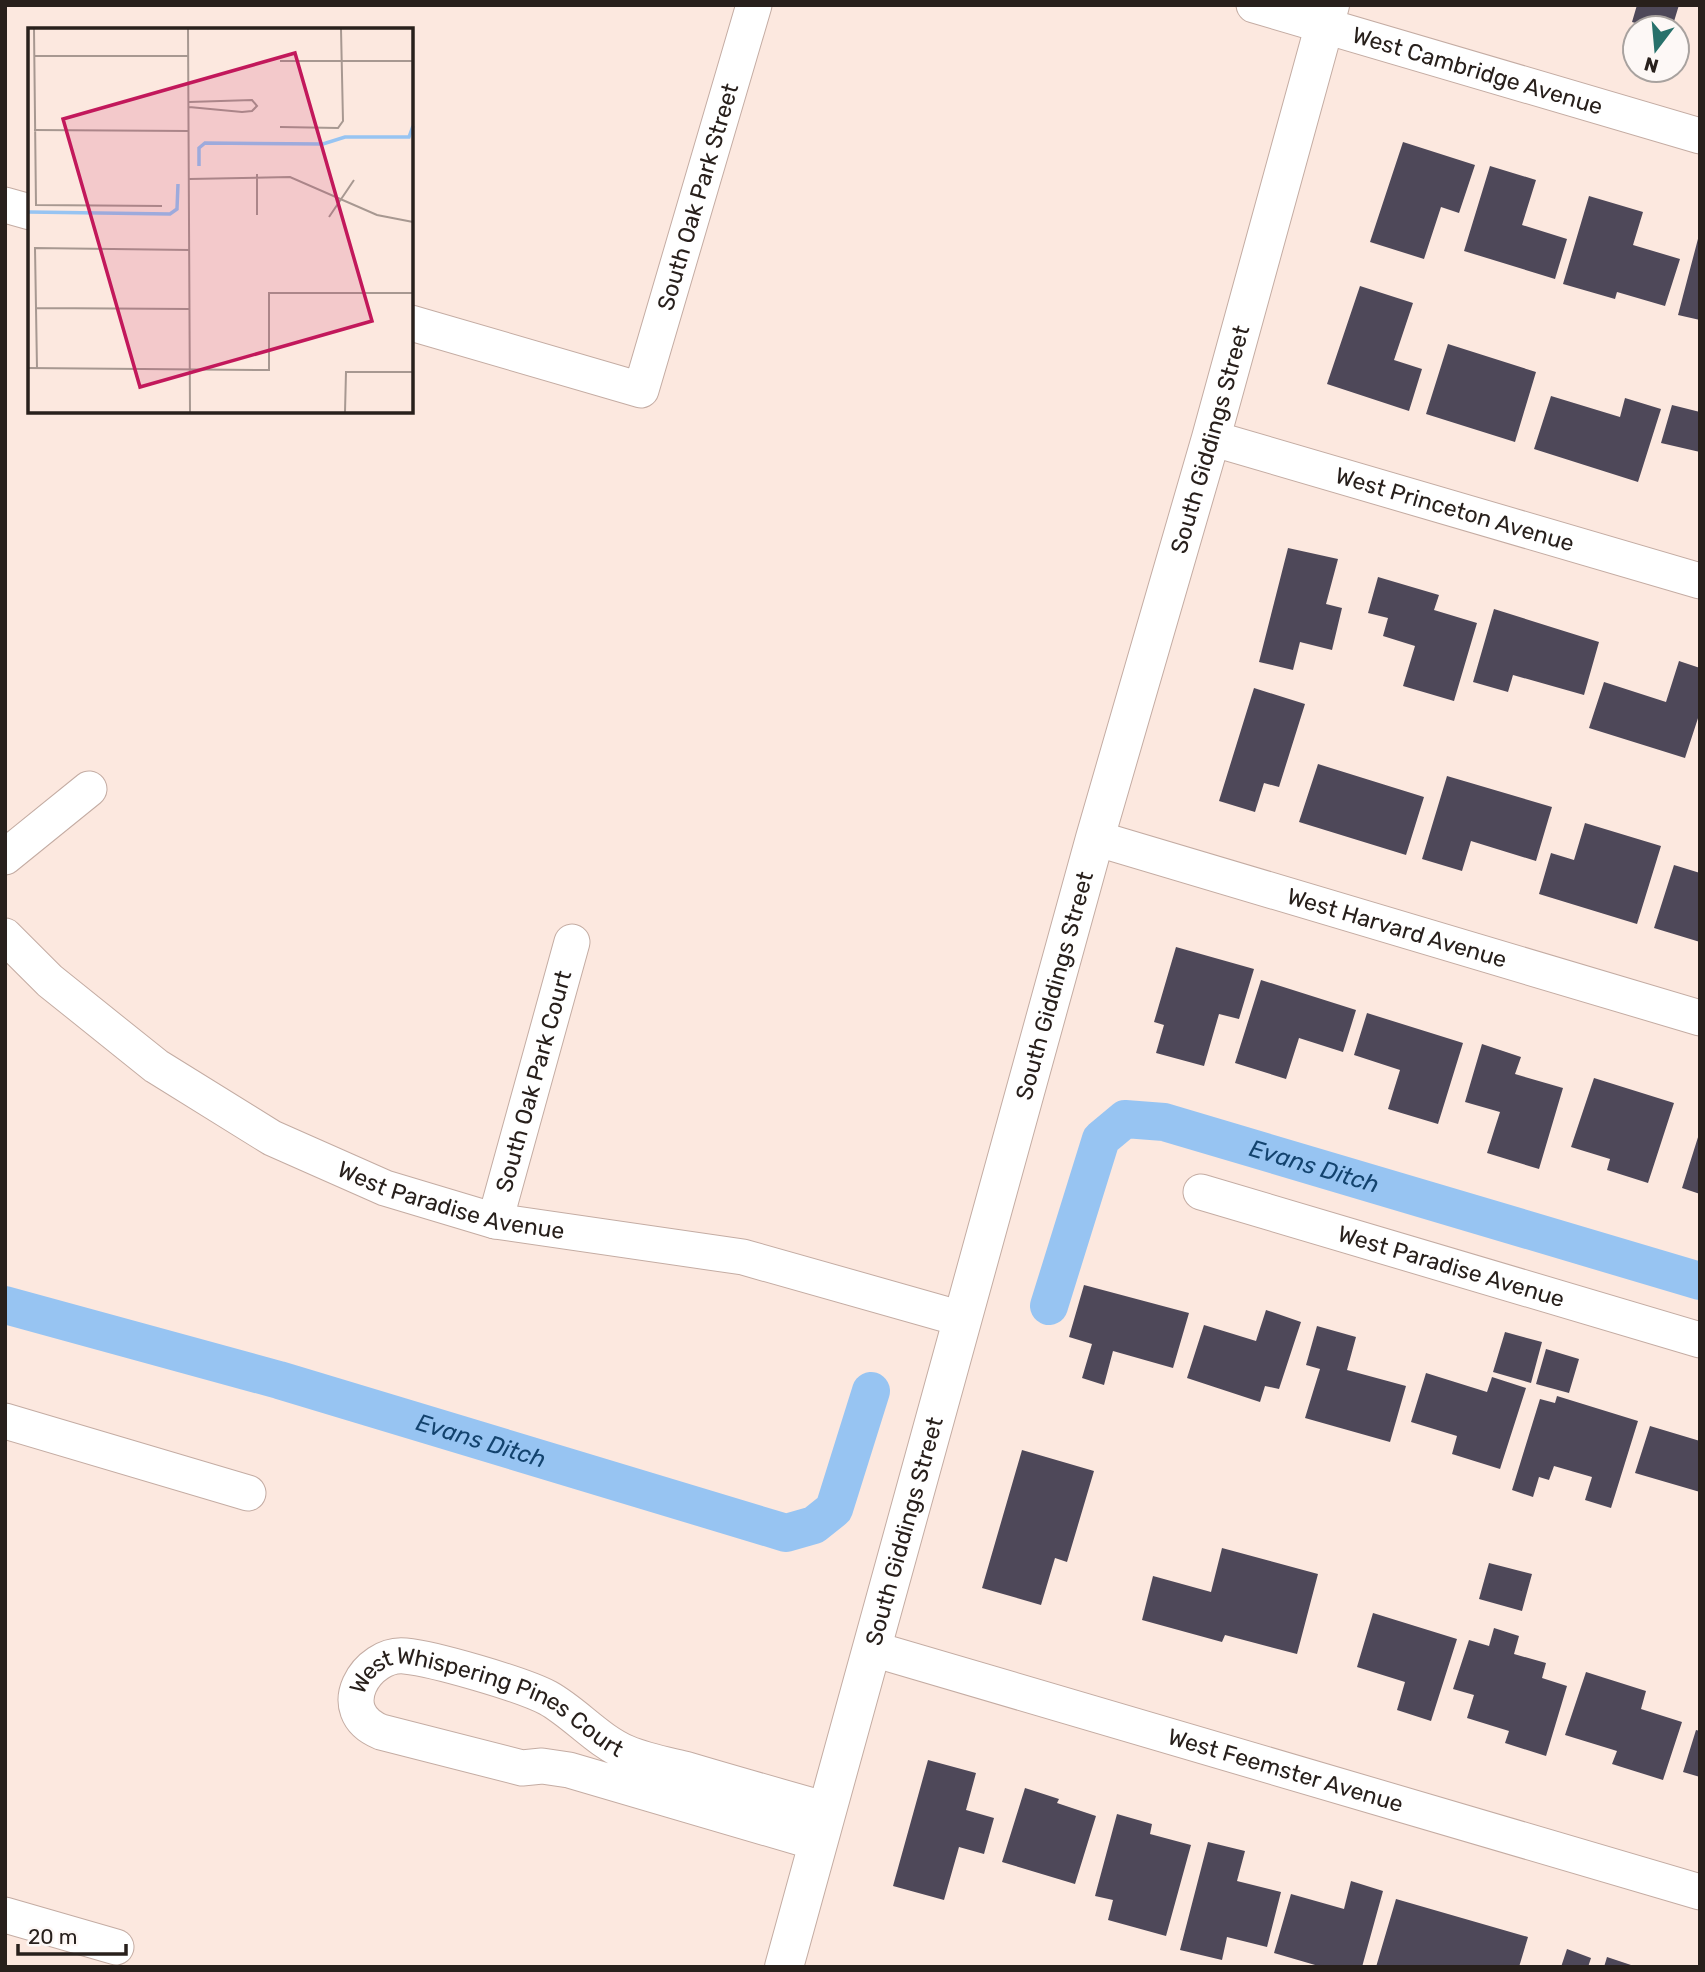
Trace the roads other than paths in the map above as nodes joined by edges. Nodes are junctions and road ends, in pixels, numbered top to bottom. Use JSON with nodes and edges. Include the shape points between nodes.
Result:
{"nodes":[{"id":1,"x":754,"y":5,"type":"edge"},
{"id":2,"x":1254,"y":5,"type":"edge"},
{"id":3,"x":1327,"y":16,"type":"edge"},
{"id":4,"x":1700,"y":136,"type":"edge"},
{"id":5,"x":5,"y":205,"type":"edge"},
{"id":6,"x":28,"y":211,"type":"edge"},
{"id":7,"x":413,"y":324,"type":"edge"},
{"id":8,"x":1211,"y":438,"type":"junction"},
{"id":9,"x":1700,"y":581,"type":"edge"},
{"id":10,"x":89,"y":789,"type":"dead end"},
{"id":11,"x":1095,"y":838,"type":"junction"},
{"id":12,"x":5,"y":857,"type":"edge"},
{"id":13,"x":5,"y":936,"type":"edge"},
{"id":14,"x":572,"y":942,"type":"dead end"},
{"id":15,"x":1700,"y":1018,"type":"edge"},
{"id":16,"x":1201,"y":1192,"type":"dead end"},
{"id":17,"x":495,"y":1221,"type":"junction"},
{"id":18,"x":962,"y":1319,"type":"junction"},
{"id":19,"x":1700,"y":1340,"type":"edge"},
{"id":20,"x":5,"y":1422,"type":"edge"},
{"id":21,"x":248,"y":1493,"type":"dead end"},
{"id":22,"x":873,"y":1649,"type":"junction"},
{"id":23,"x":822,"y":1826,"type":"junction"},
{"id":24,"x":1700,"y":1892,"type":"edge"},
{"id":25,"x":5,"y":1915,"type":"edge"},
{"id":26,"x":116,"y":1947,"type":"dead end"},
{"id":27,"x":784,"y":1967,"type":"edge"}],
"edges":[{"from":1,"to":7,"type":"street","name":"South Oak Park Street","via":[[641,390]]},
{"from":2,"to":3,"type":"street","name":"West Cambridge Avenue"},
{"from":3,"to":4,"type":"street","name":"West Cambridge Avenue"},
{"from":3,"to":8,"type":"street","name":"South Giddings Street"},
{"from":5,"to":6,"type":"street"},
{"from":8,"to":9,"type":"street","name":"West Princeton Avenue"},
{"from":8,"to":11,"type":"street","name":"South Giddings Street"},
{"from":10,"to":12,"type":"street"},
{"from":11,"to":15,"type":"street","name":"West Harvard Avenue"},
{"from":11,"to":18,"type":"street","name":"South Giddings Street"},
{"from":13,"to":17,"type":"street","name":"West Paradise Avenue","via":[[50,981],[156,1066],[272,1138],[385,1188]]},
{"from":14,"to":17,"type":"street","name":"South Oak Park Court"},
{"from":16,"to":19,"type":"street","name":"West Paradise Avenue"},
{"from":17,"to":18,"type":"street","name":"West Paradise Avenue","via":[[743,1257]]},
{"from":18,"to":22,"type":"street","name":"South Giddings Street"},
{"from":20,"to":21,"type":"street"},
{"from":22,"to":23,"type":"street","name":"South Giddings Street"},
{"from":22,"to":24,"type":"street","name":"West Feemster Avenue"},
{"from":23,"to":23,"type":"street","name":"West Whispering Pines Court","via":[[625,1752],[547,1698],[476,1674],[402,1655],[371,1667],[359,1685],[355,1701],[359,1717],[381,1732],[522,1768],[569,1770]]},
{"from":23,"to":27,"type":"street","name":"South Giddings Street"},
{"from":25,"to":26,"type":"street"}]}
